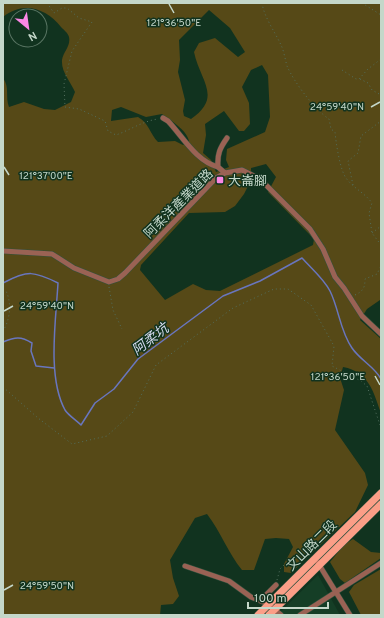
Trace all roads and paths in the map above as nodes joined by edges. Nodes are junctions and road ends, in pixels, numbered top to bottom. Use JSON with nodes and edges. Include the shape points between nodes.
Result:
{"nodes":[{"id":1,"x":47,"y":3,"type":"edge"},
{"id":2,"x":262,"y":3,"type":"edge"},
{"id":3,"x":362,"y":3,"type":"edge"},
{"id":4,"x":381,"y":15,"type":"edge"},
{"id":5,"x":381,"y":59,"type":"edge"},
{"id":6,"x":342,"y":70,"type":"dead end"},
{"id":7,"x":359,"y":79,"type":"junction"},
{"id":8,"x":381,"y":95,"type":"edge"},
{"id":9,"x":162,"y":118,"type":"joint"},
{"id":10,"x":381,"y":121,"type":"edge"},
{"id":11,"x":227,"y":138,"type":"dead end"},
{"id":12,"x":218,"y":167,"type":"junction"},
{"id":13,"x":226,"y":173,"type":"junction"},
{"id":14,"x":354,"y":185,"type":"junction"},
{"id":15,"x":381,"y":226,"type":"edge"},
{"id":16,"x":372,"y":233,"type":"junction"},
{"id":17,"x":381,"y":245,"type":"edge"},
{"id":18,"x":3,"y":251,"type":"edge"},
{"id":19,"x":381,"y":266,"type":"edge"},
{"id":20,"x":109,"y":282,"type":"junction"},
{"id":21,"x":3,"y":290,"type":"edge"},
{"id":22,"x":351,"y":298,"type":"junction"},
{"id":23,"x":122,"y":330,"type":"dead end"},
{"id":24,"x":3,"y":331,"type":"edge"},
{"id":25,"x":381,"y":334,"type":"edge"},
{"id":26,"x":3,"y":387,"type":"edge"},
{"id":27,"x":381,"y":428,"type":"edge"},
{"id":28,"x":381,"y":493,"type":"edge"},
{"id":29,"x":381,"y":504,"type":"edge"},
{"id":30,"x":294,"y":556,"type":"dead end"},
{"id":31,"x":314,"y":559,"type":"junction"},
{"id":32,"x":381,"y":563,"type":"edge"},
{"id":33,"x":320,"y":565,"type":"junction"},
{"id":34,"x":185,"y":566,"type":"dead end"},
{"id":35,"x":276,"y":585,"type":"joint"},
{"id":36,"x":336,"y":592,"type":"junction"},
{"id":37,"x":261,"y":600,"type":"junction"},
{"id":38,"x":268,"y":604,"type":"junction"},
{"id":39,"x":275,"y":609,"type":"junction"},
{"id":40,"x":258,"y":615,"type":"edge"},
{"id":41,"x":269,"y":615,"type":"edge"},
{"id":42,"x":281,"y":615,"type":"edge"},
{"id":43,"x":300,"y":615,"type":"edge"},
{"id":44,"x":350,"y":615,"type":"edge"}],
"edges":[{"from":1,"to":9,"type":"path","via":[[54,13],[67,8],[79,18],[92,22],[72,51],[64,84],[65,106],[79,109],[105,121],[108,131],[116,135]]},
{"from":2,"to":14,"type":"path","via":[[263,12],[282,46],[293,78],[309,100],[329,119],[331,129],[335,132],[342,170]]},
{"from":3,"to":4,"type":"path"},
{"from":5,"to":7,"type":"path"},
{"from":6,"to":7,"type":"path"},
{"from":7,"to":8,"type":"path","via":[[368,83],[372,90]]},
{"from":9,"to":12,"type":"street","via":[[168,121],[202,159]]},
{"from":10,"to":14,"type":"path","via":[[361,136],[358,153],[348,161]]},
{"from":11,"to":12,"type":"street","via":[[218,152]]},
{"from":12,"to":13,"type":"street"},
{"from":13,"to":20,"type":"street","name":"阿柔洋產業道路","via":[[216,178],[125,273]]},
{"from":13,"to":22,"type":"street","name":"阿柔洋產業道路","via":[[242,170],[252,174],[278,196],[310,229],[323,249],[335,277]]},
{"from":14,"to":16,"type":"path","via":[[372,203],[369,214]]},
{"from":15,"to":16,"type":"path"},
{"from":16,"to":17,"type":"path"},
{"from":18,"to":20,"type":"street","via":[[52,254],[74,268]]},
{"from":19,"to":22,"type":"path","via":[[377,274],[365,279],[365,286],[361,292]]},
{"from":20,"to":23,"type":"path","via":[[113,310]]},
{"from":21,"to":24,"type":"path","via":[[8,295],[9,318]]},
{"from":22,"to":25,"type":"street","name":"阿柔洋產業道路","via":[[362,316]]},
{"from":26,"to":27,"type":"path","via":[[72,444],[107,436],[133,412],[156,365],[233,308],[274,289],[288,289],[311,305],[334,346],[332,366],[366,386]]},
{"from":28,"to":31,"type":"main road","name":"文山路二段"},
{"from":29,"to":33,"type":"main road","name":"文山路二段"},
{"from":30,"to":35,"type":"path","via":[[280,569]]},
{"from":31,"to":33,"type":"street"},
{"from":31,"to":38,"type":"main road","name":"文山路二段"},
{"from":32,"to":36,"type":"street"},
{"from":33,"to":36,"type":"street"},
{"from":33,"to":39,"type":"main road","name":"文山路二段"},
{"from":34,"to":37,"type":"street","via":[[229,581],[251,597]]},
{"from":35,"to":37,"type":"street"},
{"from":36,"to":43,"type":"street"},
{"from":36,"to":44,"type":"street"},
{"from":37,"to":38,"type":"street"},
{"from":38,"to":39,"type":"street"},
{"from":38,"to":40,"type":"main road","name":"文山路二段"},
{"from":39,"to":41,"type":"main road","name":"文山路二段"},
{"from":39,"to":42,"type":"street"}]}
